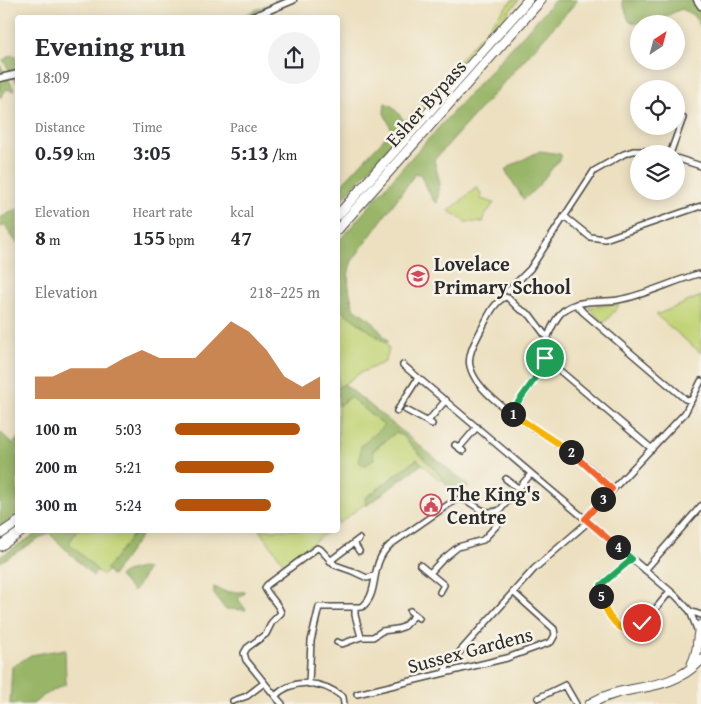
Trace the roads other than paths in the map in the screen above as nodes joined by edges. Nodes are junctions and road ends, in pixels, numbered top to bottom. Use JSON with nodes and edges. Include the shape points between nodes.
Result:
{"nodes":[{"id":1,"x":293,"y":0,"type":"edge"},
{"id":2,"x":528,"y":0,"type":"edge"},
{"id":3,"x":541,"y":0,"type":"edge"},
{"id":4,"x":696,"y":0,"type":"edge"},
{"id":5,"x":701,"y":6,"type":"edge"},
{"id":6,"x":257,"y":15,"type":"edge"},
{"id":7,"x":15,"y":75,"type":"edge"},
{"id":8,"x":0,"y":78,"type":"edge"},
{"id":9,"x":630,"y":152,"type":"edge"},
{"id":10,"x":685,"y":161,"type":"edge"},
{"id":11,"x":701,"y":166,"type":"edge"},
{"id":12,"x":701,"y":206,"type":"edge"},
{"id":13,"x":340,"y":213,"type":"edge"},
{"id":14,"x":564,"y":216,"type":"junction"},
{"id":15,"x":340,"y":227,"type":"edge"},
{"id":16,"x":701,"y":275,"type":"edge"},
{"id":17,"x":508,"y":291,"type":"dead end"},
{"id":18,"x":576,"y":304,"type":"junction"},
{"id":19,"x":548,"y":336,"type":"junction"},
{"id":20,"x":541,"y":358,"type":"junction"},
{"id":21,"x":403,"y":365,"type":"dead end"},
{"id":22,"x":418,"y":378,"type":"junction"},
{"id":23,"x":701,"y":380,"type":"edge"},
{"id":24,"x":446,"y":400,"type":"junction"},
{"id":25,"x":691,"y":401,"type":"junction"},
{"id":26,"x":406,"y":410,"type":"dead end"},
{"id":27,"x":397,"y":411,"type":"dead end"},
{"id":28,"x":511,"y":412,"type":"junction"},
{"id":29,"x":477,"y":427,"type":"junction"},
{"id":30,"x":459,"y":448,"type":"dead end"},
{"id":31,"x":652,"y":449,"type":"junction"},
{"id":32,"x":531,"y":474,"type":"junction"},
{"id":33,"x":506,"y":479,"type":"dead end"},
{"id":34,"x":519,"y":489,"type":"junction"},
{"id":35,"x":612,"y":489,"type":"junction"},
{"id":36,"x":701,"y":506,"type":"edge"},
{"id":37,"x":498,"y":511,"type":"junction"},
{"id":38,"x":587,"y":520,"type":"junction"},
{"id":39,"x":15,"y":524,"type":"edge"},
{"id":40,"x":20,"y":533,"type":"edge"},
{"id":41,"x":0,"y":534,"type":"edge"},
{"id":42,"x":359,"y":539,"type":"dead end"},
{"id":43,"x":354,"y":543,"type":"junction"},
{"id":44,"x":0,"y":546,"type":"edge"},
{"id":45,"x":359,"y":551,"type":"dead end"},
{"id":46,"x":632,"y":559,"type":"junction"},
{"id":47,"x":330,"y":561,"type":"junction"},
{"id":48,"x":420,"y":565,"type":"dead end"},
{"id":49,"x":645,"y":570,"type":"junction"},
{"id":50,"x":430,"y":573,"type":"junction"},
{"id":51,"x":374,"y":576,"type":"junction"},
{"id":52,"x":670,"y":591,"type":"junction"},
{"id":53,"x":440,"y":592,"type":"dead end"},
{"id":54,"x":513,"y":592,"type":"junction"},
{"id":55,"x":355,"y":608,"type":"junction"},
{"id":56,"x":690,"y":612,"type":"junction"},
{"id":57,"x":414,"y":615,"type":"dead end"},
{"id":58,"x":701,"y":615,"type":"edge"},
{"id":59,"x":701,"y":625,"type":"edge"},
{"id":60,"x":361,"y":638,"type":"junction"},
{"id":61,"x":700,"y":638,"type":"edge"},
{"id":62,"x":337,"y":642,"type":"dead end"},
{"id":63,"x":701,"y":660,"type":"edge"},
{"id":64,"x":688,"y":670,"type":"junction"},
{"id":65,"x":444,"y":673,"type":"junction"},
{"id":66,"x":264,"y":683,"type":"junction"},
{"id":67,"x":309,"y":684,"type":"junction"},
{"id":68,"x":357,"y":694,"type":"dead end"},
{"id":69,"x":275,"y":696,"type":"junction"},
{"id":70,"x":538,"y":698,"type":"dead end"},
{"id":71,"x":233,"y":700,"type":"dead end"},
{"id":72,"x":240,"y":702,"type":"edge"},
{"id":73,"x":282,"y":704,"type":"edge"},
{"id":74,"x":344,"y":704,"type":"edge"},
{"id":75,"x":576,"y":704,"type":"edge"},
{"id":76,"x":590,"y":704,"type":"edge"}],
"edges":[{"from":1,"to":6,"type":"street"},
{"from":2,"to":13,"type":"highway","name":"Esher Bypass"},
{"from":3,"to":15,"type":"highway","name":"Esher Bypass"},
{"from":4,"to":5,"type":"street"},
{"from":7,"to":8,"type":"street"},
{"from":9,"to":14,"type":"street","via":[[594,171]]},
{"from":10,"to":11,"type":"street"},
{"from":12,"to":14,"type":"street","via":[[605,239],[590,237]]},
{"from":14,"to":17,"type":"street","via":[[530,269]]},
{"from":16,"to":18,"type":"street","via":[[619,299]]},
{"from":18,"to":19,"type":"street","via":[[559,316]]},
{"from":18,"to":25,"type":"street"},
{"from":19,"to":20,"type":"street"},
{"from":19,"to":28,"type":"street","via":[[530,315],[505,297],[485,322],[471,355],[470,366],[483,389]]},
{"from":20,"to":28,"type":"street","via":[[534,380]]},
{"from":20,"to":31,"type":"street","via":[[545,358]]},
{"from":21,"to":22,"type":"street"},
{"from":22,"to":24,"type":"street"},
{"from":22,"to":27,"type":"street","via":[[399,402]]},
{"from":23,"to":25,"type":"street"},
{"from":24,"to":26,"type":"street","via":[[430,422]]},
{"from":24,"to":29,"type":"street"},
{"from":25,"to":31,"type":"street","via":[[685,413]]},
{"from":28,"to":35,"type":"street","via":[[575,456]]},
{"from":29,"to":30,"type":"street"},
{"from":29,"to":32,"type":"street"},
{"from":31,"to":35,"type":"street"},
{"from":32,"to":34,"type":"street"},
{"from":32,"to":38,"type":"street"},
{"from":33,"to":34,"type":"street"},
{"from":34,"to":37,"type":"street"},
{"from":35,"to":38,"type":"street"},
{"from":36,"to":49,"type":"street"},
{"from":37,"to":50,"type":"street","via":[[499,523],[484,540],[458,547]]},
{"from":37,"to":51,"type":"street","via":[[480,511],[464,499],[448,503],[385,550]]},
{"from":38,"to":46,"type":"street"},
{"from":38,"to":54,"type":"street"},
{"from":39,"to":41,"type":"highway"},
{"from":40,"to":44,"type":"highway"},
{"from":42,"to":43,"type":"street"},
{"from":43,"to":45,"type":"street"},
{"from":43,"to":47,"type":"street"},
{"from":46,"to":49,"type":"street"},
{"from":46,"to":52,"type":"street","via":[[600,589],[603,604],[620,628],[628,631],[642,623]]},
{"from":47,"to":51,"type":"street","via":[[363,577]]},
{"from":47,"to":66,"type":"street","via":[[317,548],[266,585],[281,613],[266,634],[244,653]]},
{"from":48,"to":50,"type":"street"},
{"from":49,"to":52,"type":"street"},
{"from":50,"to":53,"type":"street","via":[[444,586]]},
{"from":51,"to":55,"type":"street","via":[[372,596],[362,607]]},
{"from":52,"to":56,"type":"street"},
{"from":54,"to":65,"type":"street"},
{"from":54,"to":65,"type":"street","name":"Sussex Gardens","via":[[554,628],[551,642],[507,658]]},
{"from":55,"to":60,"type":"street"},
{"from":55,"to":67,"type":"street","via":[[322,606],[318,610],[311,640]]},
{"from":56,"to":58,"type":"street"},
{"from":56,"to":61,"type":"street"},
{"from":57,"to":60,"type":"street","via":[[403,627]]},
{"from":59,"to":61,"type":"highway"},
{"from":60,"to":62,"type":"street","via":[[342,644]]},
{"from":61,"to":64,"type":"highway","via":[[700,651]]},
{"from":63,"to":64,"type":"highway"},
{"from":64,"to":76,"type":"highway","via":[[666,683],[616,693]]},
{"from":65,"to":68,"type":"street","name":"Sussex Gardens"},
{"from":66,"to":69,"type":"street"},
{"from":66,"to":72,"type":"street"},
{"from":67,"to":69,"type":"street","via":[[290,685]]},
{"from":67,"to":74,"type":"street","via":[[338,693]]},
{"from":69,"to":73,"type":"street"},
{"from":70,"to":75,"type":"street","via":[[565,685]]},
{"from":71,"to":72,"type":"street"}]}
